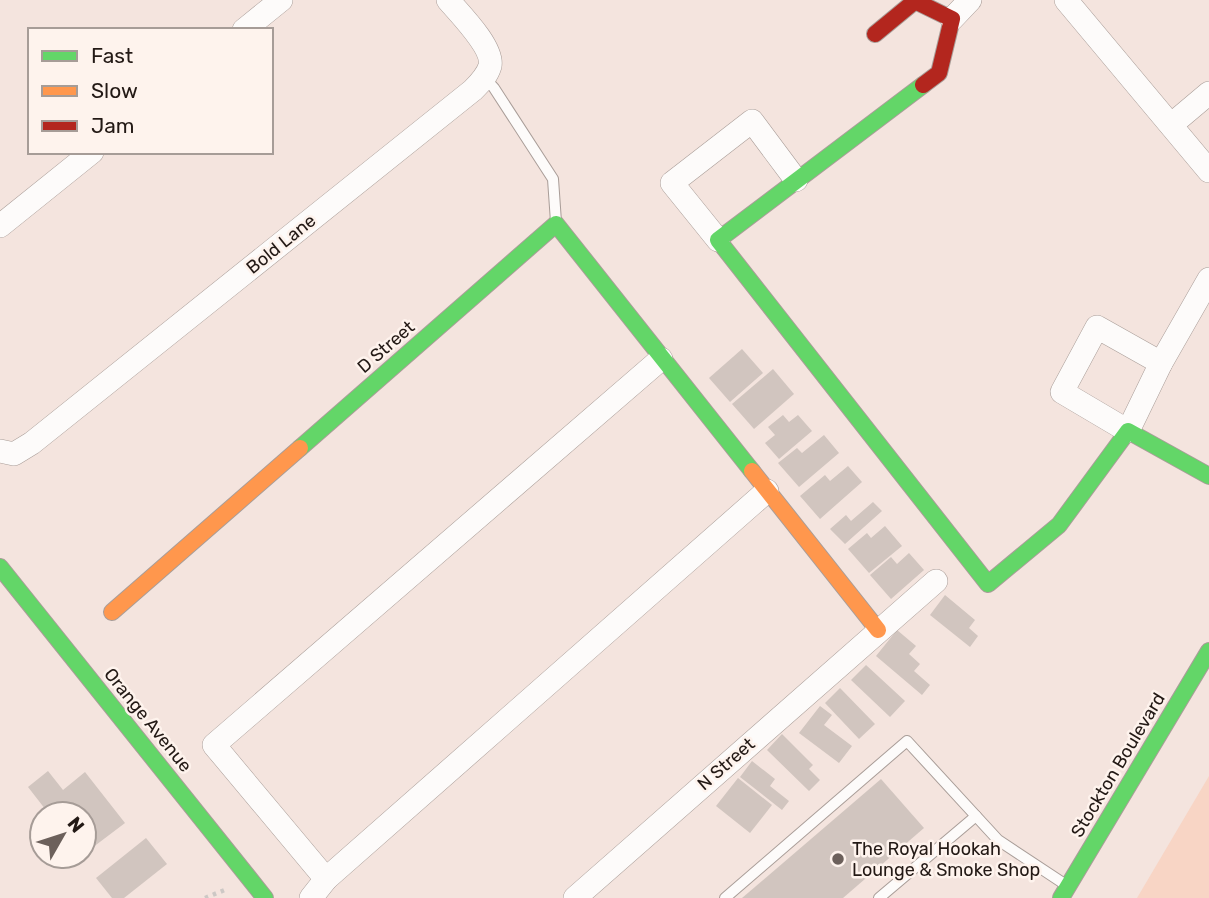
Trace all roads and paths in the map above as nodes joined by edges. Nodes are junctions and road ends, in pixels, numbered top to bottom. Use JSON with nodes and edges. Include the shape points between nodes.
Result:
{"nodes":[{"id":1,"x":281,"y":0,"type":"edge"},
{"id":2,"x":448,"y":0,"type":"edge"},
{"id":3,"x":970,"y":0,"type":"edge"},
{"id":4,"x":1066,"y":0,"type":"edge"},
{"id":5,"x":952,"y":19,"type":"junction"},
{"id":6,"x":246,"y":28,"type":"edge"},
{"id":7,"x":875,"y":34,"type":"dead end"},
{"id":8,"x":485,"y":78,"type":"junction"},
{"id":9,"x":1209,"y":93,"type":"edge"},
{"id":10,"x":1171,"y":125,"type":"junction"},
{"id":11,"x":90,"y":154,"type":"edge"},
{"id":12,"x":1209,"y":171,"type":"edge"},
{"id":13,"x":796,"y":180,"type":"junction"},
{"id":14,"x":556,"y":224,"type":"junction"},
{"id":15,"x":0,"y":226,"type":"edge"},
{"id":16,"x":718,"y":240,"type":"junction"},
{"id":17,"x":1209,"y":279,"type":"edge"},
{"id":18,"x":661,"y":359,"type":"junction"},
{"id":19,"x":1161,"y":363,"type":"junction"},
{"id":20,"x":1128,"y":431,"type":"junction"},
{"id":21,"x":0,"y":451,"type":"edge"},
{"id":22,"x":1209,"y":476,"type":"edge"},
{"id":23,"x":767,"y":491,"type":"junction"},
{"id":24,"x":0,"y":567,"type":"edge"},
{"id":25,"x":936,"y":581,"type":"dead end"},
{"id":26,"x":112,"y":612,"type":"dead end"},
{"id":27,"x":878,"y":630,"type":"junction"},
{"id":28,"x":1209,"y":651,"type":"edge"},
{"id":29,"x":976,"y":816,"type":"junction"},
{"id":30,"x":326,"y":879,"type":"junction"},
{"id":31,"x":1064,"y":892,"type":"edge"},
{"id":32,"x":265,"y":898,"type":"edge"},
{"id":33,"x":312,"y":898,"type":"edge"},
{"id":34,"x":575,"y":898,"type":"edge"},
{"id":35,"x":725,"y":898,"type":"edge"},
{"id":36,"x":879,"y":898,"type":"edge"}],
"edges":[{"from":1,"to":6,"type":"street"},
{"from":2,"to":8,"type":"street","via":[[486,47],[490,66]]},
{"from":3,"to":5,"type":"street"},
{"from":4,"to":10,"type":"street"},
{"from":5,"to":7,"type":"street","via":[[915,1]]},
{"from":5,"to":13,"type":"street","via":[[939,73]]},
{"from":8,"to":14,"type":"lane","via":[[553,179]]},
{"from":8,"to":21,"type":"street","name":"Bold Lane","via":[[32,443],[14,454]]},
{"from":9,"to":10,"type":"street"},
{"from":10,"to":12,"type":"street"},
{"from":11,"to":15,"type":"street"},
{"from":13,"to":16,"type":"street"},
{"from":13,"to":16,"type":"street","via":[[752,121],[722,144],[672,183]]},
{"from":14,"to":18,"type":"street"},
{"from":14,"to":26,"type":"street","name":"D Street"},
{"from":16,"to":20,"type":"street","via":[[988,584],[1059,525]]},
{"from":17,"to":19,"type":"street"},
{"from":18,"to":23,"type":"street"},
{"from":18,"to":30,"type":"street","via":[[214,745]]},
{"from":19,"to":20,"type":"street"},
{"from":19,"to":20,"type":"street","via":[[1097,327],[1062,392]]},
{"from":20,"to":22,"type":"street"},
{"from":23,"to":27,"type":"street"},
{"from":23,"to":30,"type":"street"},
{"from":24,"to":32,"type":"street","name":"Orange Avenue"},
{"from":25,"to":27,"type":"street","name":"N Street"},
{"from":27,"to":34,"type":"street","name":"N Street"},
{"from":28,"to":31,"type":"street","name":"Stockton Boulevard","via":[[1197,679]]},
{"from":29,"to":31,"type":"lane","via":[[998,840]]},
{"from":29,"to":35,"type":"lane","via":[[907,741]]},
{"from":29,"to":36,"type":"lane"},
{"from":30,"to":33,"type":"street"}]}
